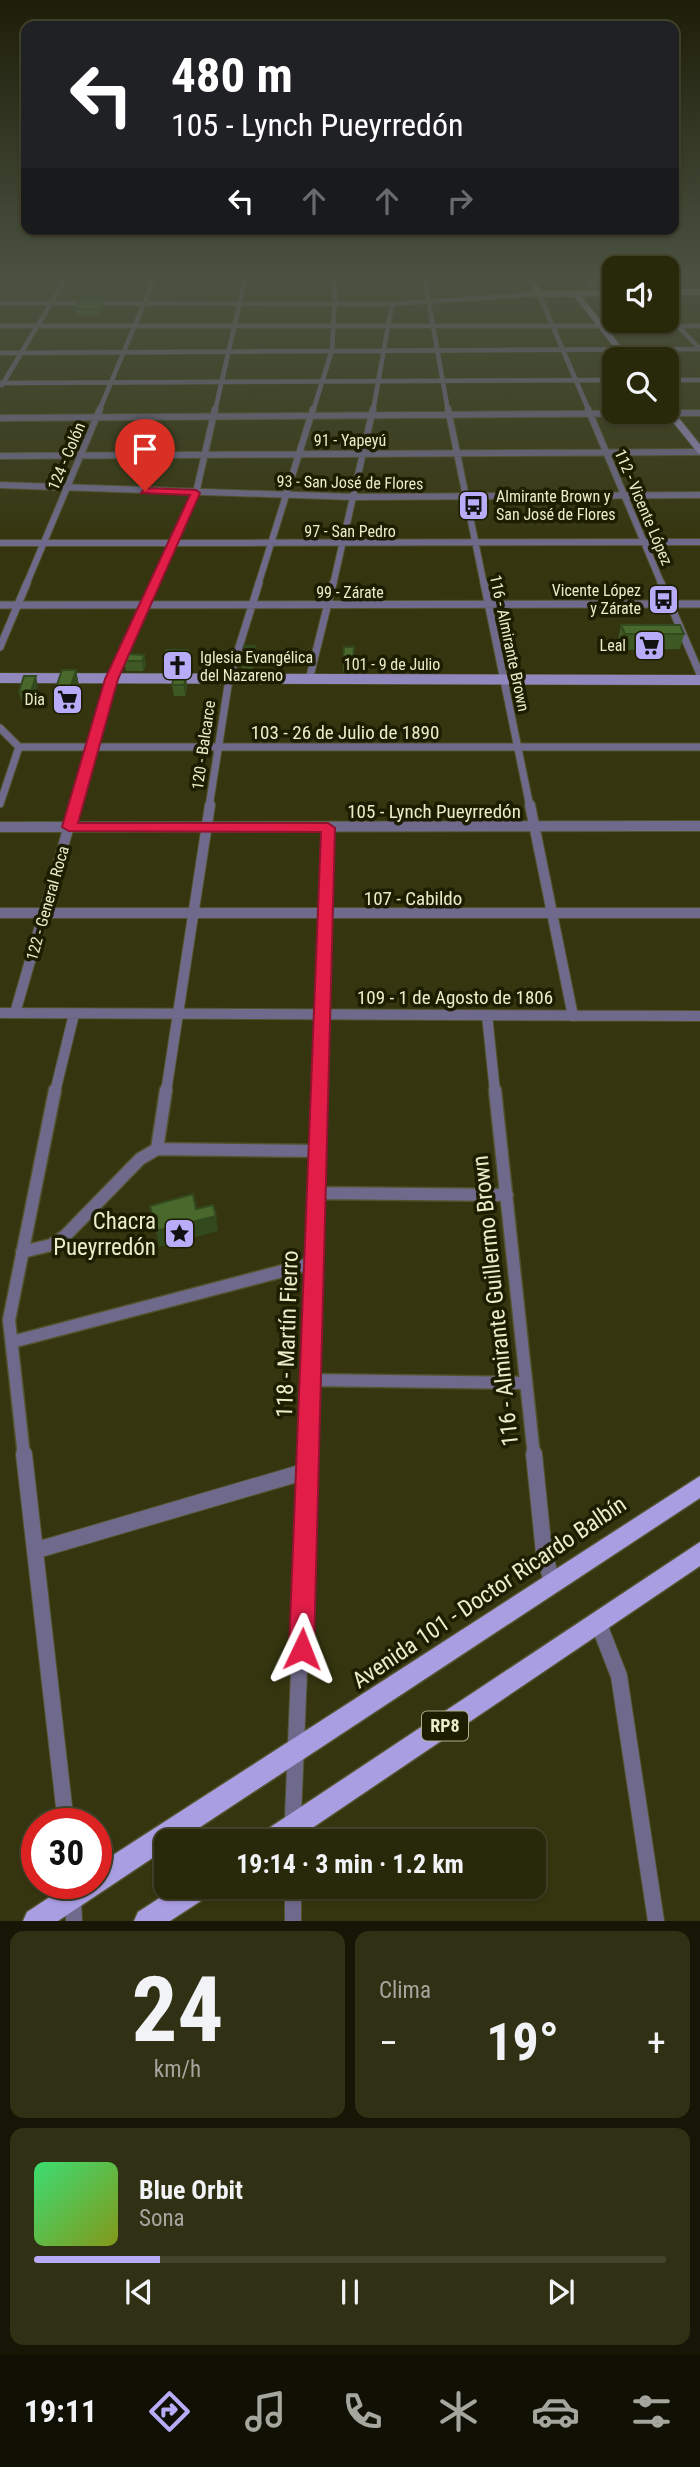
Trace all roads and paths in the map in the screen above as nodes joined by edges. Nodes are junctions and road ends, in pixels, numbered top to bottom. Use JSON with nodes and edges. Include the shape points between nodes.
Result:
{"nodes":[{"id":1,"x":14,"y":365,"type":"edge"},
{"id":2,"x":119,"y":365,"type":"edge"},
{"id":3,"x":225,"y":365,"type":"edge"},
{"id":4,"x":327,"y":365,"type":"edge"},
{"id":5,"x":381,"y":365,"type":"edge"},
{"id":6,"x":439,"y":365,"type":"edge"},
{"id":7,"x":568,"y":365,"type":"edge"},
{"id":8,"x":575,"y":380,"type":"junction"},
{"id":9,"x":602,"y":380,"type":"edge"},
{"id":10,"x":679,"y":380,"type":"edge"},
{"id":11,"x":700,"y":380,"type":"edge"},
{"id":12,"x":378,"y":381,"type":"junction"},
{"id":13,"x":442,"y":381,"type":"junction"},
{"id":14,"x":221,"y":382,"type":"junction"},
{"id":15,"x":322,"y":382,"type":"junction"},
{"id":16,"x":112,"y":383,"type":"junction"},
{"id":17,"x":1,"y":385,"type":"edge"},
{"id":18,"x":679,"y":412,"type":"edge"},
{"id":19,"x":700,"y":413,"type":"edge"},
{"id":20,"x":602,"y":414,"type":"edge"},
{"id":21,"x":450,"y":415,"type":"junction"},
{"id":22,"x":589,"y":415,"type":"junction"},
{"id":23,"x":214,"y":416,"type":"junction"},
{"id":24,"x":312,"y":416,"type":"junction"},
{"id":25,"x":372,"y":416,"type":"junction"},
{"id":26,"x":97,"y":417,"type":"junction"},
{"id":27,"x":0,"y":418,"type":"edge"},
{"id":28,"x":679,"y":424,"type":"edge"},
{"id":29,"x":700,"y":451,"type":"edge"},
{"id":30,"x":606,"y":452,"type":"junction"},
{"id":31,"x":365,"y":454,"type":"junction"},
{"id":32,"x":459,"y":454,"type":"junction"},
{"id":33,"x":205,"y":455,"type":"junction"},
{"id":34,"x":300,"y":455,"type":"junction"},
{"id":35,"x":0,"y":456,"type":"edge"},
{"id":36,"x":82,"y":456,"type":"junction"},
{"id":37,"x":0,"y":485,"type":"edge"},
{"id":38,"x":68,"y":488,"type":"junction"},
{"id":39,"x":196,"y":493,"type":"junction"},
{"id":40,"x":700,"y":495,"type":"edge"},
{"id":41,"x":286,"y":496,"type":"junction"},
{"id":42,"x":624,"y":496,"type":"junction"},
{"id":43,"x":466,"y":497,"type":"junction"},
{"id":44,"x":354,"y":498,"type":"junction"},
{"id":45,"x":645,"y":542,"type":"junction"},
{"id":46,"x":700,"y":542,"type":"edge"},
{"id":47,"x":0,"y":543,"type":"edge"},
{"id":48,"x":44,"y":544,"type":"junction"},
{"id":49,"x":476,"y":544,"type":"junction"},
{"id":50,"x":172,"y":545,"type":"junction"},
{"id":51,"x":271,"y":545,"type":"junction"},
{"id":52,"x":343,"y":545,"type":"junction"},
{"id":53,"x":671,"y":604,"type":"junction"},
{"id":54,"x":700,"y":604,"type":"edge"},
{"id":55,"x":488,"y":605,"type":"junction"},
{"id":56,"x":0,"y":606,"type":"edge"},
{"id":57,"x":18,"y":606,"type":"junction"},
{"id":58,"x":144,"y":606,"type":"junction"},
{"id":59,"x":326,"y":606,"type":"junction"},
{"id":60,"x":252,"y":607,"type":"junction"},
{"id":61,"x":0,"y":647,"type":"edge"},
{"id":62,"x":700,"y":674,"type":"edge"},
{"id":63,"x":0,"y":678,"type":"edge"},
{"id":64,"x":111,"y":679,"type":"junction"},
{"id":65,"x":229,"y":679,"type":"junction"},
{"id":66,"x":309,"y":680,"type":"junction"},
{"id":67,"x":504,"y":680,"type":"junction"},
{"id":68,"x":700,"y":680,"type":"edge"},
{"id":69,"x":0,"y":728,"type":"edge"},
{"id":70,"x":19,"y":747,"type":"junction"},
{"id":71,"x":518,"y":747,"type":"junction"},
{"id":72,"x":700,"y":747,"type":"edge"},
{"id":73,"x":92,"y":748,"type":"junction"},
{"id":74,"x":220,"y":749,"type":"junction"},
{"id":75,"x":0,"y":804,"type":"edge"},
{"id":76,"x":535,"y":826,"type":"junction"},
{"id":77,"x":700,"y":826,"type":"edge"},
{"id":78,"x":0,"y":827,"type":"edge"},
{"id":79,"x":69,"y":827,"type":"junction"},
{"id":80,"x":207,"y":827,"type":"junction"},
{"id":81,"x":328,"y":828,"type":"junction"},
{"id":82,"x":0,"y":913,"type":"edge"},
{"id":83,"x":700,"y":913,"type":"edge"},
{"id":84,"x":45,"y":914,"type":"junction"},
{"id":85,"x":193,"y":914,"type":"junction"},
{"id":86,"x":327,"y":915,"type":"junction"},
{"id":87,"x":553,"y":915,"type":"junction"},
{"id":88,"x":0,"y":1013,"type":"edge"},
{"id":89,"x":15,"y":1013,"type":"junction"},
{"id":90,"x":74,"y":1014,"type":"junction"},
{"id":91,"x":177,"y":1014,"type":"junction"},
{"id":92,"x":322,"y":1014,"type":"junction"},
{"id":93,"x":487,"y":1015,"type":"junction"},
{"id":94,"x":573,"y":1016,"type":"junction"},
{"id":95,"x":700,"y":1016,"type":"edge"},
{"id":96,"x":157,"y":1149,"type":"junction"},
{"id":97,"x":317,"y":1152,"type":"junction"},
{"id":98,"x":317,"y":1193,"type":"junction"},
{"id":99,"x":507,"y":1195,"type":"junction"},
{"id":100,"x":22,"y":1252,"type":"junction"},
{"id":101,"x":313,"y":1263,"type":"junction"},
{"id":102,"x":12,"y":1342,"type":"junction"},
{"id":103,"x":310,"y":1380,"type":"junction"},
{"id":104,"x":526,"y":1383,"type":"junction"},
{"id":105,"x":307,"y":1471,"type":"junction"},
{"id":106,"x":700,"y":1486,"type":"edge"},
{"id":107,"x":37,"y":1550,"type":"junction"},
{"id":108,"x":700,"y":1553,"type":"edge"},
{"id":109,"x":552,"y":1582,"type":"junction"},
{"id":110,"x":598,"y":1622,"type":"junction"},
{"id":111,"x":298,"y":1751,"type":"junction"},
{"id":112,"x":64,"y":1808,"type":"edge"},
{"id":113,"x":286,"y":1829,"type":"edge"},
{"id":114,"x":297,"y":1829,"type":"edge"},
{"id":115,"x":112,"y":1873,"type":"edge"},
{"id":116,"x":72,"y":1899,"type":"edge"},
{"id":117,"x":181,"y":1899,"type":"edge"},
{"id":118,"x":293,"y":1899,"type":"edge"},
{"id":119,"x":36,"y":1921,"type":"edge"},
{"id":120,"x":147,"y":1921,"type":"edge"},
{"id":121,"x":293,"y":1921,"type":"edge"},
{"id":122,"x":656,"y":1921,"type":"edge"}],
"edges":[{"from":1,"to":17,"type":"street"},
{"from":2,"to":16,"type":"street","name":"124 - Colón"},
{"from":3,"to":14,"type":"street","name":"122 - General Roca"},
{"from":4,"to":15,"type":"street","name":"120 - Balcarce"},
{"from":5,"to":12,"type":"street"},
{"from":6,"to":13,"type":"street","name":"116 - Almirante Brown"},
{"from":7,"to":8,"type":"street","name":"112 - Vicente López"},
{"from":8,"to":9,"type":"street"},
{"from":8,"to":13,"type":"street"},
{"from":8,"to":22,"type":"street","name":"112 - Vicente López"},
{"from":10,"to":11,"type":"street"},
{"from":12,"to":13,"type":"street"},
{"from":12,"to":15,"type":"street"},
{"from":12,"to":25,"type":"street"},
{"from":13,"to":21,"type":"street","name":"116 - Almirante Brown"},
{"from":14,"to":15,"type":"street"},
{"from":14,"to":16,"type":"street"},
{"from":14,"to":23,"type":"street","name":"122 - General Roca"},
{"from":15,"to":24,"type":"street","name":"120 - Balcarce"},
{"from":16,"to":17,"type":"street"},
{"from":16,"to":26,"type":"street","name":"124 - Colón"},
{"from":18,"to":19,"type":"street"},
{"from":20,"to":22,"type":"street"},
{"from":21,"to":22,"type":"street"},
{"from":21,"to":25,"type":"street"},
{"from":21,"to":32,"type":"street","name":"116 - Almirante Brown"},
{"from":22,"to":30,"type":"street","name":"112 - Vicente López"},
{"from":23,"to":24,"type":"street"},
{"from":23,"to":26,"type":"street"},
{"from":23,"to":33,"type":"street","name":"122 - General Roca"},
{"from":24,"to":25,"type":"street"},
{"from":24,"to":34,"type":"street","name":"120 - Balcarce"},
{"from":25,"to":31,"type":"street"},
{"from":26,"to":27,"type":"street"},
{"from":26,"to":36,"type":"street","name":"124 - Colón"},
{"from":28,"to":29,"type":"street"},
{"from":29,"to":30,"type":"street","name":"91 - Yapeyú"},
{"from":30,"to":32,"type":"street","name":"91 - Yapeyú"},
{"from":30,"to":42,"type":"street","name":"112 - Vicente López"},
{"from":31,"to":32,"type":"street","name":"91 - Yapeyú"},
{"from":31,"to":34,"type":"street","name":"91 - Yapeyú"},
{"from":31,"to":44,"type":"street"},
{"from":32,"to":43,"type":"street","name":"116 - Almirante Brown"},
{"from":33,"to":34,"type":"street","name":"91 - Yapeyú"},
{"from":33,"to":36,"type":"street","name":"91 - Yapeyú"},
{"from":33,"to":39,"type":"street","name":"122 - General Roca"},
{"from":34,"to":41,"type":"street","name":"120 - Balcarce"},
{"from":35,"to":36,"type":"street","name":"91 - Yapeyú"},
{"from":36,"to":38,"type":"street","name":"124 - Colón"},
{"from":37,"to":38,"type":"street","name":"93 - San José de Flores"},
{"from":38,"to":39,"type":"street","name":"93 - San José de Flores"},
{"from":38,"to":48,"type":"street","name":"124 - Colón"},
{"from":39,"to":41,"type":"street","name":"93 - San José de Flores"},
{"from":39,"to":50,"type":"street","name":"122 - General Roca"},
{"from":40,"to":42,"type":"street","name":"93 - San José de Flores"},
{"from":41,"to":44,"type":"street","name":"93 - San José de Flores"},
{"from":41,"to":51,"type":"street","name":"120 - Balcarce"},
{"from":42,"to":43,"type":"street","name":"93 - San José de Flores"},
{"from":42,"to":45,"type":"street","name":"112 - Vicente López"},
{"from":43,"to":44,"type":"street","name":"93 - San José de Flores"},
{"from":43,"to":49,"type":"street","name":"116 - Almirante Brown"},
{"from":44,"to":52,"type":"street"},
{"from":45,"to":46,"type":"street","name":"97 - San Pedro"},
{"from":45,"to":49,"type":"street","name":"97 - San Pedro"},
{"from":45,"to":53,"type":"street","name":"112 - Vicente López"},
{"from":47,"to":48,"type":"street","name":"97 - San Pedro"},
{"from":48,"to":50,"type":"street","name":"97 - San Pedro"},
{"from":48,"to":57,"type":"street","name":"124 - Colón"},
{"from":49,"to":52,"type":"street","name":"97 - San Pedro"},
{"from":49,"to":55,"type":"street","name":"116 - Almirante Brown"},
{"from":50,"to":51,"type":"street","name":"97 - San Pedro"},
{"from":50,"to":58,"type":"street","name":"122 - General Roca"},
{"from":51,"to":52,"type":"street","name":"97 - San Pedro"},
{"from":51,"to":60,"type":"street","name":"120 - Balcarce"},
{"from":52,"to":59,"type":"street"},
{"from":53,"to":54,"type":"street","name":"99 - Zárate"},
{"from":53,"to":55,"type":"street","name":"99 - Zárate"},
{"from":53,"to":62,"type":"street","name":"112 - Vicente López"},
{"from":55,"to":59,"type":"street","name":"99 - Zárate"},
{"from":55,"to":67,"type":"street","name":"116 - Almirante Brown"},
{"from":56,"to":57,"type":"street","name":"99 - Zárate"},
{"from":57,"to":58,"type":"street","name":"99 - Zárate"},
{"from":57,"to":61,"type":"street","name":"124 - Colón"},
{"from":58,"to":60,"type":"street","name":"99 - Zárate"},
{"from":58,"to":64,"type":"street","name":"122 - General Roca"},
{"from":59,"to":60,"type":"street","name":"99 - Zárate"},
{"from":59,"to":66,"type":"street"},
{"from":60,"to":65,"type":"street","name":"120 - Balcarce"},
{"from":63,"to":64,"type":"street","name":"101 - 9 de Julio"},
{"from":64,"to":65,"type":"street","name":"101 - 9 de Julio"},
{"from":64,"to":73,"type":"street","name":"122 - General Roca"},
{"from":65,"to":66,"type":"street","name":"101 - 9 de Julio"},
{"from":65,"to":74,"type":"street","name":"120 - Balcarce"},
{"from":66,"to":67,"type":"street","name":"101 - 9 de Julio"},
{"from":67,"to":68,"type":"street","name":"101 - 9 de Julio"},
{"from":67,"to":71,"type":"street","name":"116 - Almirante Brown"},
{"from":69,"to":70,"type":"street"},
{"from":70,"to":73,"type":"street","name":"103 - 26 de Julio de 1890"},
{"from":70,"to":75,"type":"street"},
{"from":71,"to":72,"type":"street","name":"103 - 26 de Julio de 1890"},
{"from":71,"to":74,"type":"street","name":"103 - 26 de Julio de 1890"},
{"from":71,"to":76,"type":"street","name":"116 - Almirante Brown"},
{"from":73,"to":74,"type":"street","name":"103 - 26 de Julio de 1890"},
{"from":73,"to":79,"type":"street","name":"122 - General Roca"},
{"from":74,"to":80,"type":"street","name":"120 - Balcarce"},
{"from":76,"to":77,"type":"street","name":"105 - Lynch Pueyrredón"},
{"from":76,"to":81,"type":"street","name":"105 - Lynch Pueyrredón"},
{"from":76,"to":87,"type":"street","name":"116 - Almirante Brown"},
{"from":78,"to":79,"type":"street","name":"105 - Lynch Pueyrredón"},
{"from":79,"to":80,"type":"street","name":"105 - Lynch Pueyrredón"},
{"from":79,"to":84,"type":"street","name":"122 - General Roca"},
{"from":80,"to":81,"type":"street","name":"105 - Lynch Pueyrredón"},
{"from":80,"to":85,"type":"street","name":"120 - Balcarce"},
{"from":81,"to":86,"type":"street","name":"118 - Martín Fierro"},
{"from":82,"to":84,"type":"street","name":"107 - Cabildo"},
{"from":83,"to":87,"type":"street","name":"107 - Cabildo"},
{"from":84,"to":85,"type":"street","name":"107 - Cabildo"},
{"from":84,"to":89,"type":"street","name":"122 - General Roca"},
{"from":85,"to":86,"type":"street","name":"107 - Cabildo"},
{"from":85,"to":91,"type":"street","name":"120 - Balcarce"},
{"from":86,"to":87,"type":"street","name":"107 - Cabildo"},
{"from":86,"to":92,"type":"street","name":"118 - Martín Fierro"},
{"from":87,"to":94,"type":"street","name":"116 - Almirante Brown"},
{"from":88,"to":89,"type":"street","name":"109 - 1 de Agosto de 1806"},
{"from":89,"to":90,"type":"street","name":"109 - 1 de Agosto de 1806"},
{"from":90,"to":91,"type":"street","name":"109 - 1 de Agosto de 1806"},
{"from":90,"to":100,"type":"street"},
{"from":91,"to":92,"type":"street","name":"109 - 1 de Agosto de 1806"},
{"from":91,"to":96,"type":"street","name":"120 - Balcarce"},
{"from":92,"to":93,"type":"street","name":"109 - 1 de Agosto de 1806"},
{"from":92,"to":97,"type":"street","name":"118 - Martín Fierro"},
{"from":93,"to":94,"type":"street","name":"109 - 1 de Agosto de 1806"},
{"from":93,"to":99,"type":"street","name":"116 - Almirante Guillermo Brown"},
{"from":94,"to":95,"type":"street","name":"109 - 1 de Agosto de 1806"},
{"from":96,"to":97,"type":"street"},
{"from":96,"to":100,"type":"street","via":[[140,1160],[65,1236],[51,1245]]},
{"from":97,"to":98,"type":"street","name":"118 - Martín Fierro"},
{"from":98,"to":99,"type":"street"},
{"from":98,"to":101,"type":"street","name":"118 - Martín Fierro"},
{"from":99,"to":104,"type":"street","name":"116 - Almirante Guillermo Brown"},
{"from":100,"to":102,"type":"street","via":[[10,1304]]},
{"from":101,"to":102,"type":"street"},
{"from":101,"to":103,"type":"street","name":"118 - Martín Fierro"},
{"from":102,"to":107,"type":"street"},
{"from":103,"to":104,"type":"street"},
{"from":103,"to":105,"type":"street","name":"118 - Martín Fierro"},
{"from":104,"to":109,"type":"street","name":"116 - Almirante Guillermo Brown","via":[[544,1553]]},
{"from":105,"to":107,"type":"street"},
{"from":105,"to":111,"type":"street","name":"118 - Martín Fierro"},
{"from":106,"to":109,"type":"main road","name":"Avenida 101 - Doctor Ricardo Balbín"},
{"from":107,"to":112,"type":"street"},
{"from":108,"to":110,"type":"main road","number":"RP8"},
{"from":109,"to":111,"type":"main road","name":"Avenida 101 - Doctor Ricardo Balbín"},
{"from":110,"to":114,"type":"main road","number":"RP8"},
{"from":110,"to":122,"type":"street","via":[[619,1676]]},
{"from":111,"to":113,"type":"street","name":"118 - Martín Fierro"},
{"from":111,"to":115,"type":"main road","name":"Avenida 101 - Doctor Ricardo Balbín"},
{"from":116,"to":119,"type":"main road","name":"Avenida 101 - Doctor Ricardo Balbín"},
{"from":117,"to":120,"type":"main road"},
{"from":118,"to":121,"type":"street"}]}
